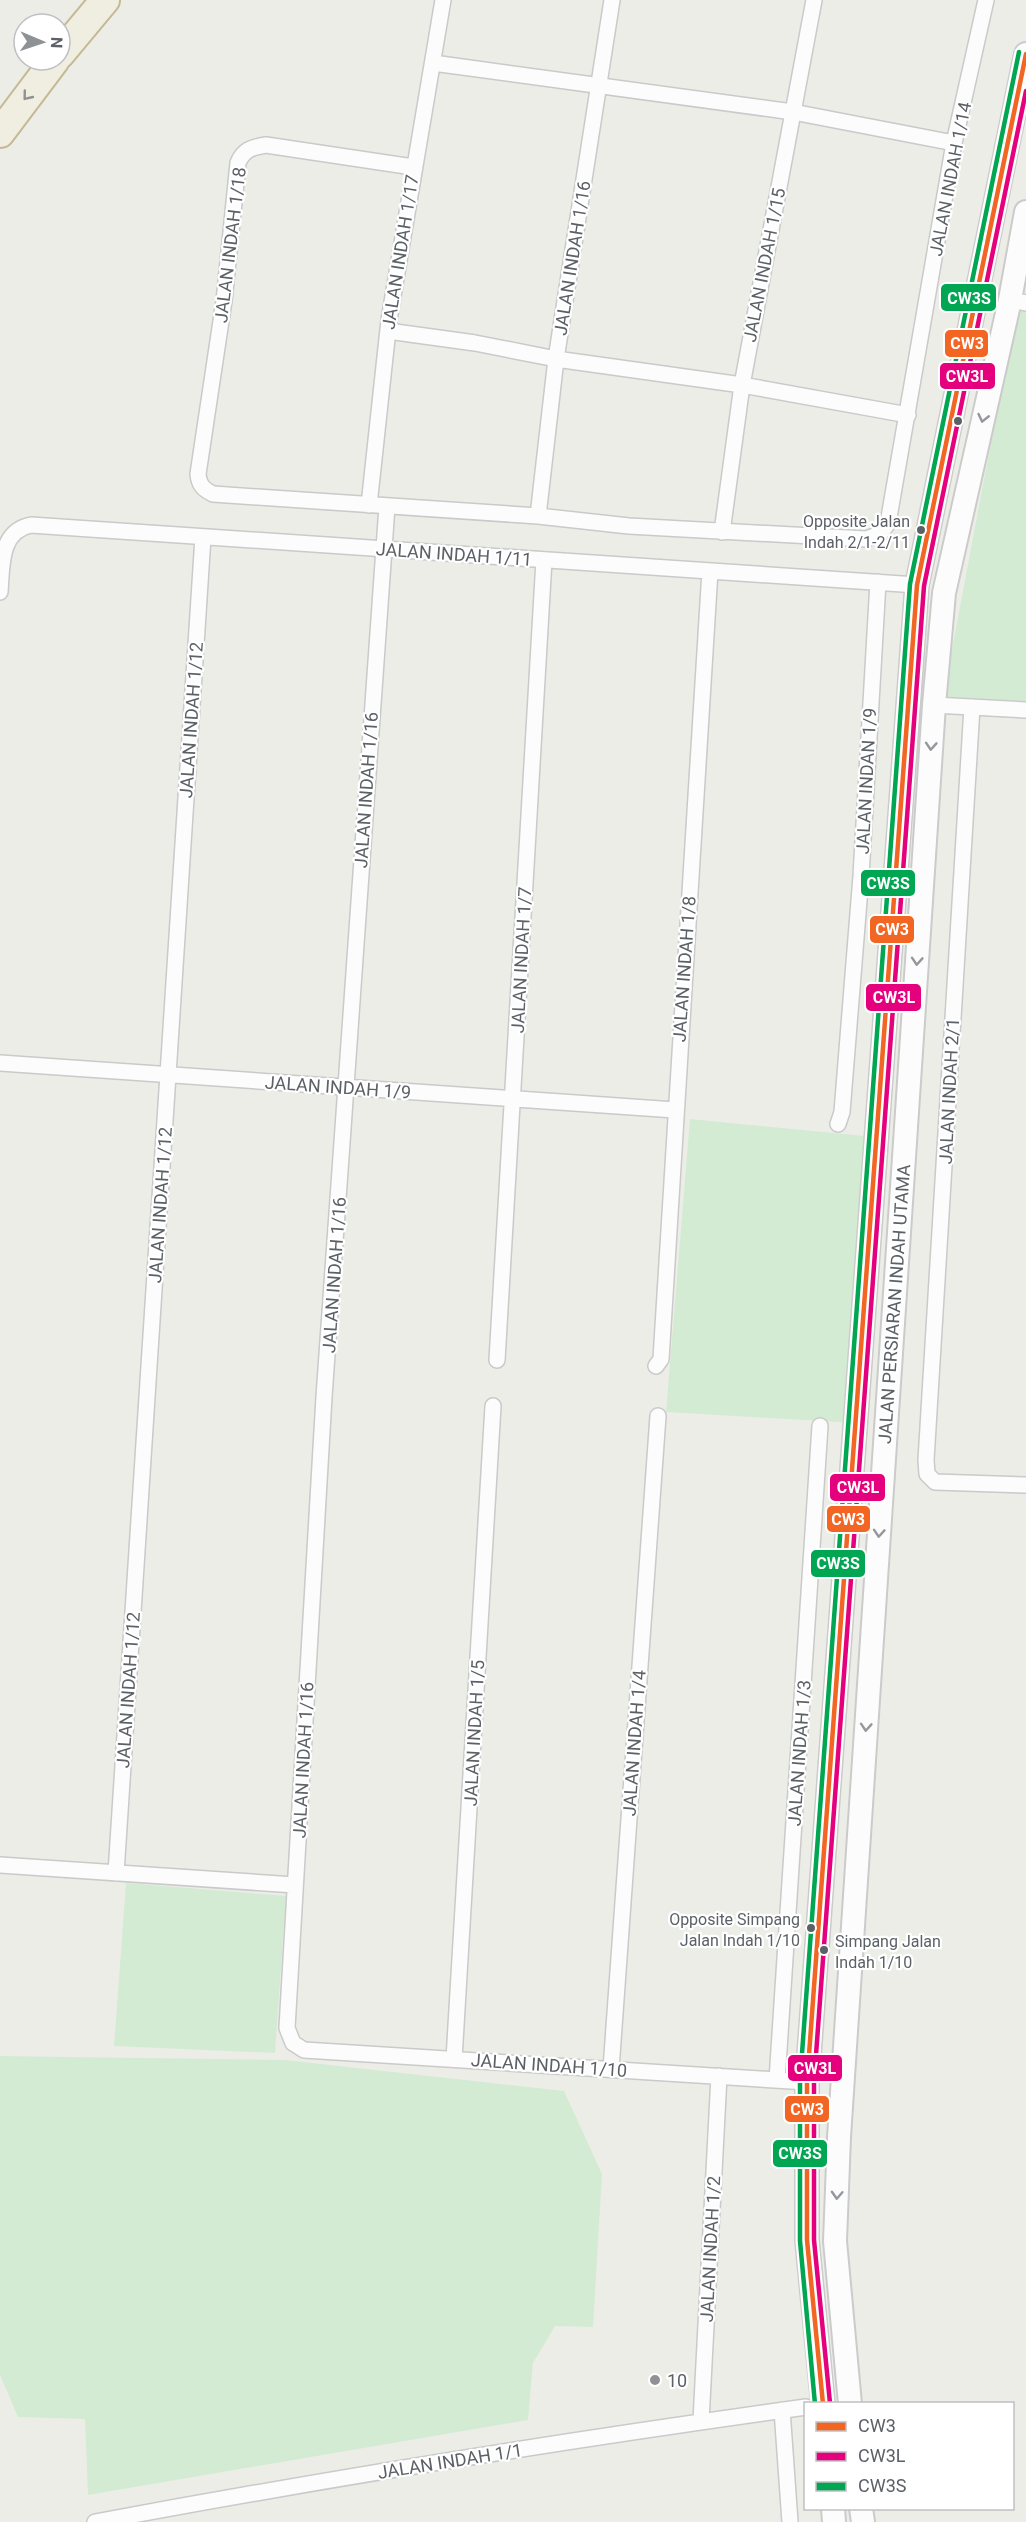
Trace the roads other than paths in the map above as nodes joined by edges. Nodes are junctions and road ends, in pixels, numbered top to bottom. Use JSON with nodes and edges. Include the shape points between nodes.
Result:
{"nodes":[{"id":1,"x":105,"y":0,"type":"edge"},
{"id":2,"x":443,"y":0,"type":"edge"},
{"id":3,"x":612,"y":0,"type":"edge"},
{"id":4,"x":814,"y":0,"type":"edge"},
{"id":5,"x":986,"y":0,"type":"edge"},
{"id":6,"x":72,"y":40,"type":"edge"},
{"id":7,"x":1026,"y":54,"type":"edge"},
{"id":8,"x":433,"y":63,"type":"junction"},
{"id":9,"x":46,"y":72,"type":"edge"},
{"id":10,"x":600,"y":86,"type":"junction"},
{"id":11,"x":792,"y":112,"type":"junction"},
{"id":12,"x":0,"y":133,"type":"edge"},
{"id":13,"x":954,"y":143,"type":"junction"},
{"id":14,"x":413,"y":167,"type":"junction"},
{"id":15,"x":1026,"y":212,"type":"edge"},
{"id":16,"x":986,"y":251,"type":"junction"},
{"id":17,"x":1018,"y":301,"type":"edge"},
{"id":18,"x":969,"y":329,"type":"junction"},
{"id":19,"x":388,"y":331,"type":"junction"},
{"id":20,"x":556,"y":359,"type":"junction"},
{"id":21,"x":742,"y":385,"type":"junction"},
{"id":22,"x":908,"y":415,"type":"junction"},
{"id":23,"x":369,"y":505,"type":"junction"},
{"id":24,"x":387,"y":506,"type":"junction"},
{"id":25,"x":538,"y":516,"type":"junction"},
{"id":26,"x":722,"y":532,"type":"junction"},
{"id":27,"x":203,"y":537,"type":"junction"},
{"id":28,"x":383,"y":549,"type":"junction"},
{"id":29,"x":954,"y":550,"type":"junction"},
{"id":30,"x":544,"y":560,"type":"junction"},
{"id":31,"x":711,"y":571,"type":"junction"},
{"id":32,"x":878,"y":582,"type":"junction"},
{"id":33,"x":917,"y":585,"type":"junction"},
{"id":34,"x":0,"y":592,"type":"edge"},
{"id":35,"x":941,"y":624,"type":"junction"},
{"id":36,"x":934,"y":705,"type":"junction"},
{"id":37,"x":972,"y":707,"type":"junction"},
{"id":38,"x":1026,"y":710,"type":"edge"},
{"id":39,"x":0,"y":1063,"type":"edge"},
{"id":40,"x":168,"y":1075,"type":"junction"},
{"id":41,"x":347,"y":1088,"type":"junction"},
{"id":42,"x":513,"y":1099,"type":"junction"},
{"id":43,"x":675,"y":1110,"type":"junction"},
{"id":44,"x":838,"y":1124,"type":"dead end"},
{"id":45,"x":497,"y":1360,"type":"dead end"},
{"id":46,"x":656,"y":1366,"type":"dead end"},
{"id":47,"x":493,"y":1407,"type":"dead end"},
{"id":48,"x":658,"y":1416,"type":"dead end"},
{"id":49,"x":820,"y":1426,"type":"dead end"},
{"id":50,"x":1026,"y":1485,"type":"edge"},
{"id":51,"x":0,"y":1865,"type":"edge"},
{"id":52,"x":116,"y":1873,"type":"junction"},
{"id":53,"x":295,"y":1885,"type":"junction"},
{"id":54,"x":847,"y":2019,"type":"junction"},
{"id":55,"x":293,"y":2043,"type":"joint"},
{"id":56,"x":454,"y":2059,"type":"junction"},
{"id":57,"x":611,"y":2069,"type":"junction"},
{"id":58,"x":719,"y":2076,"type":"junction"},
{"id":59,"x":777,"y":2080,"type":"junction"},
{"id":60,"x":807,"y":2082,"type":"junction"},
{"id":61,"x":839,"y":2137,"type":"junction"},
{"id":62,"x":823,"y":2402,"type":"edge"},
{"id":63,"x":850,"y":2402,"type":"edge"},
{"id":64,"x":804,"y":2407,"type":"edge"},
{"id":65,"x":782,"y":2410,"type":"junction"},
{"id":66,"x":701,"y":2421,"type":"junction"},
{"id":67,"x":95,"y":2522,"type":"edge"},
{"id":68,"x":790,"y":2522,"type":"edge"}],
"edges":[{"from":1,"to":6,"type":"highway"},
{"from":2,"to":8,"type":"street","name":"JALAN INDAH 1/17"},
{"from":3,"to":10,"type":"street","name":"JALAN INDAH 1/16"},
{"from":4,"to":11,"type":"street","name":"JALAN INDAH 1/15"},
{"from":5,"to":13,"type":"street","name":"JALAN INDAH 1/14"},
{"from":7,"to":16,"type":"main road","name":"JALAN PERSIARAN INDAH UTAMA"},
{"from":8,"to":10,"type":"street"},
{"from":8,"to":14,"type":"street","name":"JALAN INDAH 1/17"},
{"from":9,"to":12,"type":"highway","one_way":true},
{"from":10,"to":11,"type":"street"},
{"from":10,"to":20,"type":"street","name":"JALAN INDAH 1/16"},
{"from":11,"to":13,"type":"street"},
{"from":11,"to":21,"type":"street","name":"JALAN INDAH 1/15"},
{"from":13,"to":22,"type":"street","name":"JALAN INDAH 1/14"},
{"from":14,"to":19,"type":"street","name":"JALAN INDAH 1/17"},
{"from":14,"to":23,"type":"street","name":"JALAN INDAH 1/18","via":[[266,144],[254,146],[241,155],[238,163],[199,483],[213,494]]},
{"from":15,"to":17,"type":"main road","name":"JALAN PERSIARAN INDAH UTAMA"},
{"from":16,"to":17,"type":"main road","via":[[996,259],[1000,287]]},
{"from":16,"to":18,"type":"main road","name":"JALAN PERSIARAN INDAH UTAMA"},
{"from":17,"to":18,"type":"main road","via":[[1001,300],[987,319]]},
{"from":17,"to":29,"type":"main road","name":"JALAN PERSIARAN INDAH UTAMA","one_way":true},
{"from":18,"to":33,"type":"main road","name":"JALAN PERSIARAN INDAH UTAMA"},
{"from":19,"to":20,"type":"street"},
{"from":19,"to":23,"type":"street","name":"JALAN INDAH 1/17"},
{"from":20,"to":21,"type":"street"},
{"from":20,"to":25,"type":"street","name":"JALAN INDAH 1/16"},
{"from":21,"to":22,"type":"street"},
{"from":21,"to":26,"type":"street","name":"JALAN INDAH 1/15"},
{"from":22,"to":26,"type":"street","name":"JALAN INDAH 1/14","via":[[888,524],[880,534],[866,539]]},
{"from":23,"to":24,"type":"street"},
{"from":24,"to":25,"type":"street"},
{"from":24,"to":28,"type":"street","name":"JALAN INDAH 1/16"},
{"from":25,"to":26,"type":"street"},
{"from":27,"to":28,"type":"street","name":"JALAN INDAH 1/11"},
{"from":27,"to":34,"type":"street","name":"JALAN INDAH 1/11","via":[[31,525],[13,532],[7,539]]},
{"from":27,"to":40,"type":"street","name":"JALAN INDAH 1/12"},
{"from":28,"to":30,"type":"street","name":"JALAN INDAH 1/11"},
{"from":28,"to":41,"type":"street","name":"JALAN INDAH 1/16"},
{"from":29,"to":33,"type":"main road","via":[[928,580]]},
{"from":29,"to":35,"type":"main road","name":"JALAN PERSIARAN INDAH UTAMA"},
{"from":30,"to":31,"type":"street","name":"JALAN INDAH 1/11"},
{"from":30,"to":42,"type":"street","name":"JALAN INDAH 1/7"},
{"from":31,"to":32,"type":"street","name":"JALAN INDAH 1/11"},
{"from":31,"to":43,"type":"street","name":"JALAN INDAH 1/8"},
{"from":32,"to":33,"type":"street","name":"JALAN INDAH 1/11"},
{"from":32,"to":44,"type":"street","name":"JALAN INDAN 1/9","via":[[861,876]]},
{"from":33,"to":35,"type":"main road","via":[[927,590]]},
{"from":33,"to":60,"type":"main road","name":"JALAN PERSIARAN INDAH UTAMA"},
{"from":35,"to":36,"type":"main road","name":"JALAN PERSIARAN INDAH UTAMA"},
{"from":36,"to":37,"type":"street"},
{"from":36,"to":54,"type":"main road","name":"JALAN PERSIARAN INDAH UTAMA","one_way":true},
{"from":37,"to":38,"type":"street"},
{"from":37,"to":50,"type":"street","name":"JALAN INDAH 2/1","via":[[927,1474],[935,1482]]},
{"from":39,"to":40,"type":"street","name":"JALAN INDAH 1/9"},
{"from":40,"to":41,"type":"street","name":"JALAN INDAH 1/9"},
{"from":40,"to":52,"type":"street","name":"JALAN INDAH 1/12"},
{"from":41,"to":42,"type":"street","name":"JALAN INDAH 1/9"},
{"from":41,"to":53,"type":"street","name":"JALAN INDAH 1/16"},
{"from":42,"to":43,"type":"street","name":"JALAN INDAH 1/9"},
{"from":42,"to":45,"type":"street","name":"JALAN INDAH 1/7"},
{"from":43,"to":46,"type":"street","name":"JALAN INDAH 1/8","via":[[661,1359]]},
{"from":47,"to":56,"type":"street","name":"JALAN INDAH 1/5"},
{"from":48,"to":57,"type":"street","name":"JALAN INDAH 1/4"},
{"from":49,"to":59,"type":"street","name":"JALAN INDAH 1/3"},
{"from":51,"to":52,"type":"street"},
{"from":52,"to":53,"type":"street"},
{"from":53,"to":55,"type":"street","name":"JALAN INDAH 1/16","via":[[287,2028]]},
{"from":54,"to":60,"type":"main road","via":[[832,2064]]},
{"from":54,"to":61,"type":"main road","name":"JALAN PERSIARAN INDAH UTAMA"},
{"from":55,"to":56,"type":"street","name":"JALAN INDAH 1/10","via":[[304,2050]]},
{"from":56,"to":57,"type":"street","name":"JALAN INDAH 1/10"},
{"from":57,"to":58,"type":"street","name":"JALAN INDAH 1/10"},
{"from":58,"to":59,"type":"street","name":"JALAN INDAH 1/10"},
{"from":58,"to":66,"type":"street","name":"JALAN INDAH 1/2"},
{"from":59,"to":60,"type":"street","name":"JALAN INDAH 1/10"},
{"from":60,"to":61,"type":"main road","via":[[829,2101]]},
{"from":60,"to":62,"type":"main road","name":"JALAN PERSIARAN INDAH UTAMA","via":[[807,2240]]},
{"from":61,"to":63,"type":"main road","name":"JALAN PERSIARAN INDAH UTAMA","one_way":true,"via":[[834,2241]]},
{"from":64,"to":65,"type":"street","name":"JALAN INDAH 1/1"},
{"from":65,"to":66,"type":"street","name":"JALAN INDAH 1/1"},
{"from":65,"to":68,"type":"street"},
{"from":66,"to":67,"type":"street","name":"JALAN INDAH 1/1"}]}
